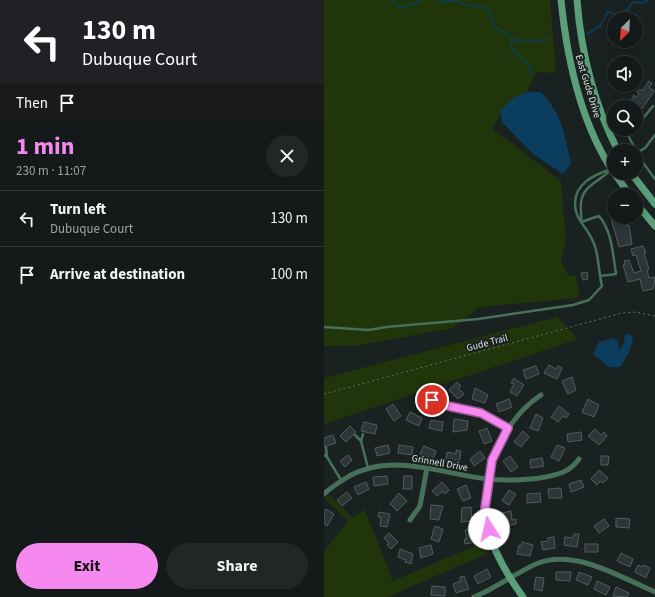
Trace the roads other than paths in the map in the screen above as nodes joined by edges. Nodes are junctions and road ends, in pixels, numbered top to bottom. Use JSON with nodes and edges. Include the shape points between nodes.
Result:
{"nodes":[{"id":1,"x":562,"y":0,"type":"edge"},
{"id":2,"x":577,"y":0,"type":"edge"},
{"id":3,"x":653,"y":106,"type":"dead end"},
{"id":4,"x":643,"y":118,"type":"edge"},
{"id":5,"x":655,"y":135,"type":"edge"},
{"id":6,"x":628,"y":136,"type":"edge"},
{"id":7,"x":615,"y":144,"type":"edge"},
{"id":8,"x":632,"y":144,"type":"edge"},
{"id":9,"x":643,"y":149,"type":"edge"},
{"id":10,"x":607,"y":158,"type":"edge"},
{"id":11,"x":643,"y":163,"type":"edge"},
{"id":12,"x":607,"y":172,"type":"edge"},
{"id":13,"x":607,"y":175,"type":"edge"},
{"id":14,"x":655,"y":179,"type":"edge"},
{"id":15,"x":636,"y":180,"type":"edge"},
{"id":16,"x":655,"y":204,"type":"edge"},
{"id":17,"x":643,"y":211,"type":"edge"},
{"id":18,"x":581,"y":222,"type":"junction"},
{"id":19,"x":655,"y":226,"type":"edge"},
{"id":20,"x":600,"y":276,"type":"junction"},
{"id":21,"x":324,"y":328,"type":"edge"},
{"id":22,"x":541,"y":395,"type":"dead end"},
{"id":23,"x":432,"y":400,"type":"dead end"},
{"id":24,"x":508,"y":428,"type":"junction"},
{"id":25,"x":363,"y":434,"type":"dead end"},
{"id":26,"x":355,"y":435,"type":"dead end"},
{"id":27,"x":361,"y":441,"type":"junction"},
{"id":28,"x":326,"y":448,"type":"dead end"},
{"id":29,"x":324,"y":455,"type":"edge"},
{"id":30,"x":327,"y":457,"type":"junction"},
{"id":31,"x":579,"y":458,"type":"dead end"},
{"id":32,"x":368,"y":468,"type":"junction"},
{"id":33,"x":427,"y":468,"type":"junction"},
{"id":34,"x":488,"y":479,"type":"junction"},
{"id":35,"x":342,"y":481,"type":"junction"},
{"id":36,"x":324,"y":494,"type":"edge"},
{"id":37,"x":410,"y":520,"type":"dead end"},
{"id":38,"x":510,"y":579,"type":"junction"},
{"id":39,"x":655,"y":592,"type":"edge"},
{"id":40,"x":474,"y":597,"type":"edge"},
{"id":41,"x":523,"y":597,"type":"edge"}],
"edges":[{"from":1,"to":10,"type":"main road","name":"East Gude Drive","via":[[566,42],[576,85],[593,131]]},
{"from":2,"to":7,"type":"main road","name":"East Gude Drive","via":[[583,47],[593,91]]},
{"from":3,"to":4,"type":"lane"},
{"from":5,"to":9,"type":"lane"},
{"from":6,"to":8,"type":"lane"},
{"from":11,"to":14,"type":"lane"},
{"from":12,"to":18,"type":"lane","via":[[594,175],[578,189],[576,213]]},
{"from":13,"to":18,"type":"lane","via":[[584,192]]},
{"from":15,"to":16,"type":"main road"},
{"from":17,"to":19,"type":"main road"},
{"from":18,"to":20,"type":"lane","via":[[590,234],[596,250]]},
{"from":18,"to":20,"type":"lane","via":[[599,216],[605,223],[616,274]]},
{"from":20,"to":21,"type":"lane","via":[[602,286],[589,300],[573,305],[478,320],[369,330]]},
{"from":22,"to":24,"type":"street","via":[[528,403]]},
{"from":23,"to":24,"type":"street","via":[[481,413]]},
{"from":24,"to":34,"type":"street","via":[[492,460]]},
{"from":25,"to":27,"type":"lane"},
{"from":26,"to":27,"type":"lane"},
{"from":27,"to":32,"type":"lane"},
{"from":28,"to":30,"type":"lane"},
{"from":29,"to":30,"type":"lane"},
{"from":30,"to":35,"type":"lane"},
{"from":31,"to":34,"type":"street","name":"Grinnell Drive","via":[[570,470],[554,476],[522,480]]},
{"from":32,"to":33,"type":"street","name":"Grinnell Drive","via":[[396,464]]},
{"from":32,"to":35,"type":"street","name":"Grinnell Drive"},
{"from":33,"to":34,"type":"street","name":"Grinnell Drive"},
{"from":33,"to":37,"type":"street","via":[[420,506]]},
{"from":34,"to":38,"type":"main road","via":[[485,508],[489,529]]},
{"from":35,"to":36,"type":"street","name":"Grinnell Drive"},
{"from":38,"to":39,"type":"street","via":[[544,561],[574,559]]},
{"from":38,"to":40,"type":"street"},
{"from":38,"to":41,"type":"main road"}]}
